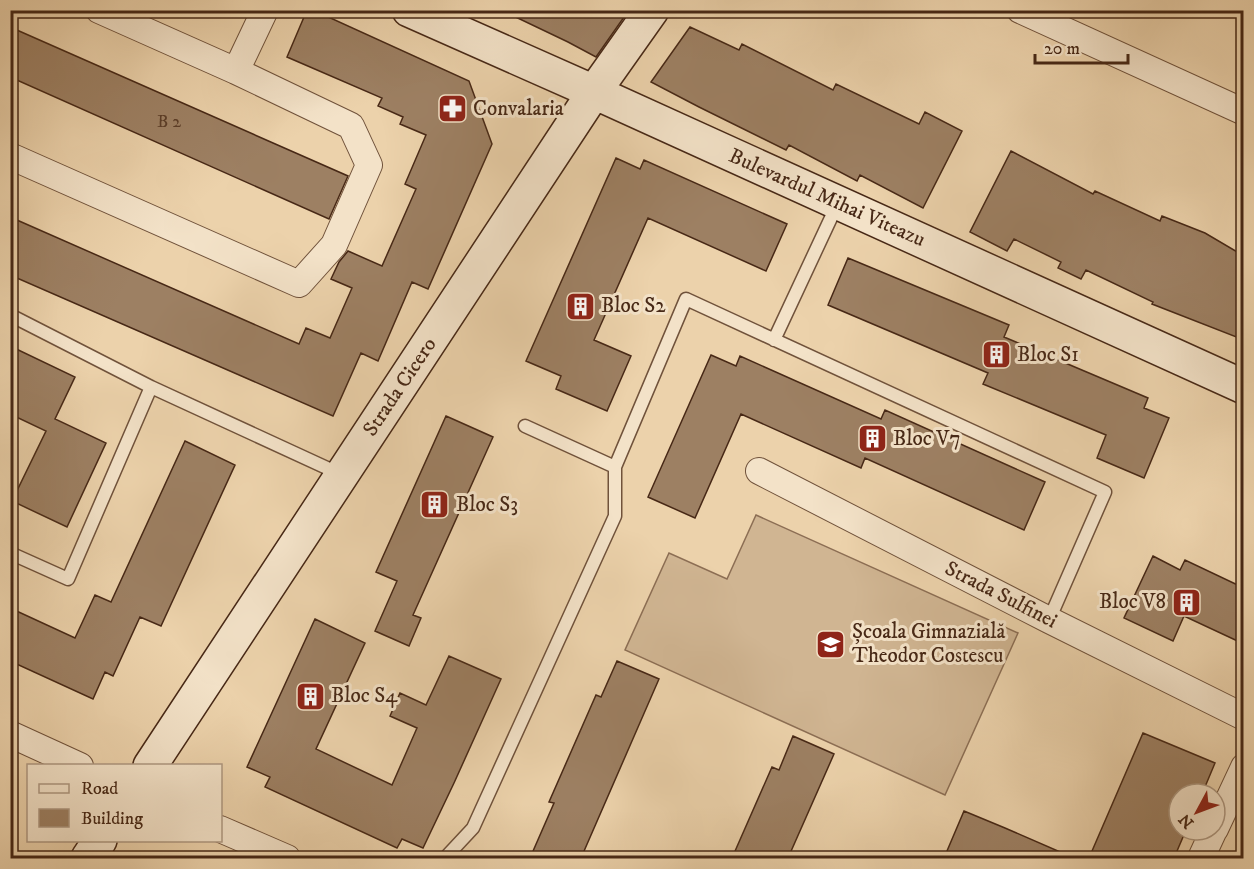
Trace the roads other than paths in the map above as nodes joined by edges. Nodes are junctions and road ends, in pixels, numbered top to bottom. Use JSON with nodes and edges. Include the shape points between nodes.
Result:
{"nodes":[{"id":1,"x":99,"y":10,"type":"edge"},
{"id":2,"x":265,"y":10,"type":"edge"},
{"id":3,"x":410,"y":10,"type":"edge"},
{"id":4,"x":652,"y":10,"type":"edge"},
{"id":5,"x":1020,"y":10,"type":"edge"},
{"id":6,"x":236,"y":71,"type":"junction"},
{"id":7,"x":594,"y":92,"type":"junction"},
{"id":8,"x":1244,"y":112,"type":"edge"},
{"id":9,"x":10,"y":156,"type":"edge"},
{"id":10,"x":838,"y":203,"type":"junction"},
{"id":11,"x":10,"y":315,"type":"edge"},
{"id":12,"x":774,"y":340,"type":"junction"},
{"id":13,"x":151,"y":387,"type":"junction"},
{"id":14,"x":1244,"y":387,"type":"edge"},
{"id":15,"x":525,"y":426,"type":"dead end"},
{"id":16,"x":615,"y":467,"type":"junction"},
{"id":17,"x":759,"y":471,"type":"dead end"},
{"id":18,"x":342,"y":475,"type":"junction"},
{"id":19,"x":10,"y":553,"type":"edge"},
{"id":20,"x":1049,"y":620,"type":"junction"},
{"id":21,"x":1244,"y":717,"type":"edge"},
{"id":22,"x":10,"y":734,"type":"edge"},
{"id":23,"x":78,"y":764,"type":"edge"},
{"id":24,"x":151,"y":764,"type":"edge"},
{"id":25,"x":1244,"y":767,"type":"edge"},
{"id":26,"x":1227,"y":803,"type":"edge"},
{"id":27,"x":222,"y":830,"type":"edge"},
{"id":28,"x":99,"y":842,"type":"edge"},
{"id":29,"x":1209,"y":842,"type":"edge"},
{"id":30,"x":88,"y":858,"type":"edge"},
{"id":31,"x":287,"y":858,"type":"edge"},
{"id":32,"x":445,"y":858,"type":"edge"},
{"id":33,"x":1201,"y":858,"type":"edge"}],
"edges":[{"from":1,"to":6,"type":"street"},
{"from":2,"to":6,"type":"street"},
{"from":3,"to":7,"type":"main road","name":"Bulevardul Mihai Viteazu"},
{"from":4,"to":7,"type":"main road","name":"Strada Cicero"},
{"from":5,"to":8,"type":"street"},
{"from":6,"to":9,"type":"street","via":[[351,126],[369,165],[334,245],[299,284]]},
{"from":7,"to":10,"type":"main road","name":"Bulevardul Mihai Viteazu"},
{"from":7,"to":18,"type":"main road","name":"Strada Cicero"},
{"from":10,"to":12,"type":"lane"},
{"from":10,"to":14,"type":"main road","name":"Bulevardul Mihai Viteazu"},
{"from":11,"to":13,"type":"lane"},
{"from":12,"to":16,"type":"lane","via":[[686,299]]},
{"from":12,"to":20,"type":"lane","via":[[1105,492]]},
{"from":13,"to":18,"type":"lane"},
{"from":13,"to":19,"type":"lane","via":[[68,579]]},
{"from":15,"to":16,"type":"lane"},
{"from":16,"to":32,"type":"lane","via":[[615,516],[473,828]]},
{"from":17,"to":20,"type":"street","name":"Strada Sulfinei"},
{"from":18,"to":24,"type":"main road","name":"Strada Cicero"},
{"from":20,"to":21,"type":"street","name":"Strada Sulfinei"},
{"from":22,"to":23,"type":"street"},
{"from":25,"to":26,"type":"street"},
{"from":27,"to":31,"type":"street"},
{"from":28,"to":30,"type":"main road"},
{"from":29,"to":33,"type":"street"}]}
